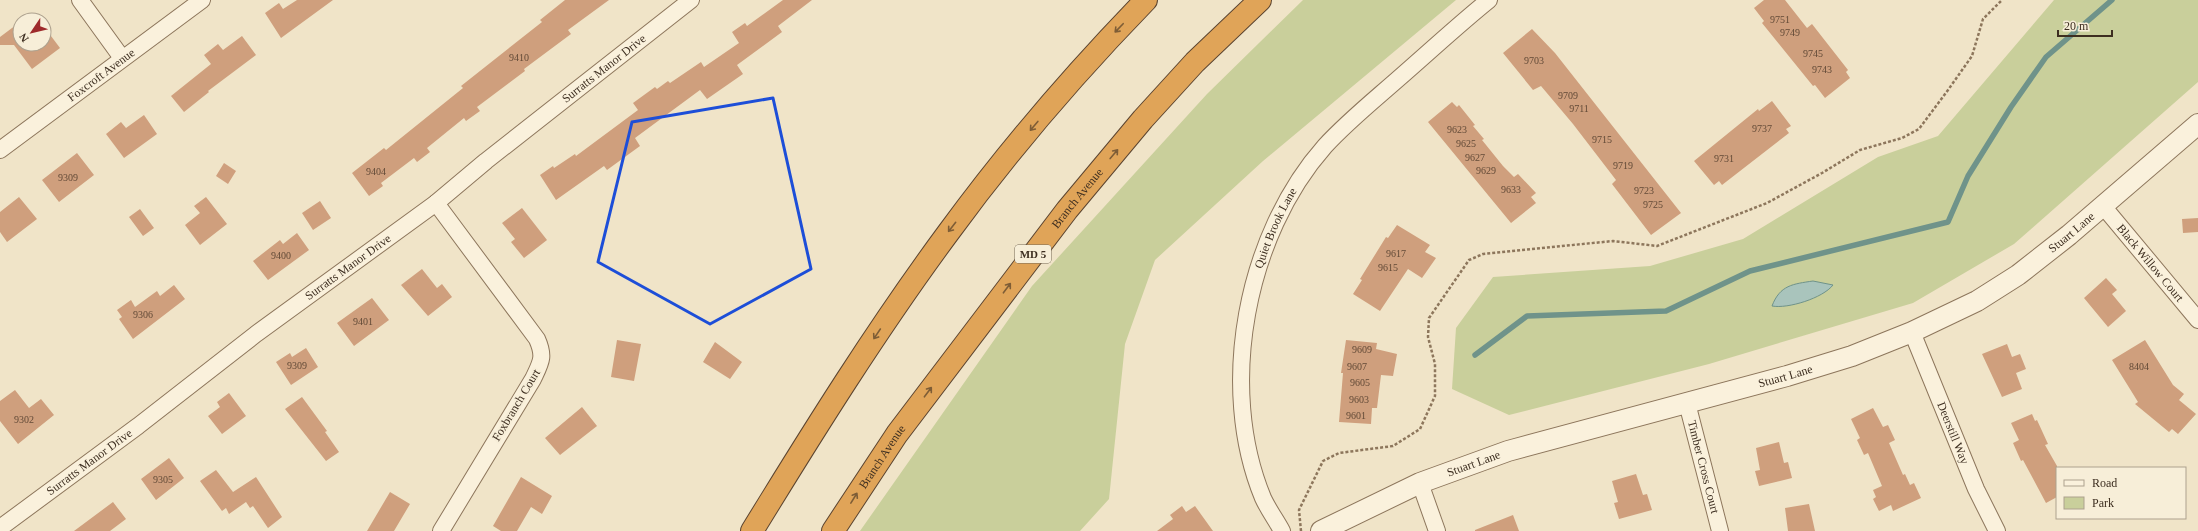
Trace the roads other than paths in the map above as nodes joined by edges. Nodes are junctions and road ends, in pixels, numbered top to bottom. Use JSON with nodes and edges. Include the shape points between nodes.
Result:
{"nodes":[{"id":1,"x":80,"y":0,"type":"edge"},
{"id":2,"x":202,"y":0,"type":"edge"},
{"id":3,"x":691,"y":0,"type":"edge"},
{"id":4,"x":1146,"y":0,"type":"edge"},
{"id":5,"x":1260,"y":0,"type":"edge"},
{"id":6,"x":1489,"y":0,"type":"edge"},
{"id":7,"x":122,"y":58,"type":"junction"},
{"id":8,"x":2198,"y":124,"type":"edge"},
{"id":9,"x":0,"y":150,"type":"edge"},
{"id":10,"x":436,"y":203,"type":"junction"},
{"id":11,"x":2103,"y":206,"type":"junction"},
{"id":12,"x":2198,"y":320,"type":"edge"},
{"id":13,"x":1912,"y":332,"type":"junction"},
{"id":14,"x":1687,"y":403,"type":"junction"},
{"id":15,"x":1420,"y":482,"type":"junction"},
{"id":16,"x":0,"y":528,"type":"edge"},
{"id":17,"x":441,"y":531,"type":"edge"},
{"id":18,"x":752,"y":531,"type":"edge"},
{"id":19,"x":833,"y":531,"type":"edge"},
{"id":20,"x":1282,"y":531,"type":"edge"},
{"id":21,"x":1321,"y":531,"type":"edge"},
{"id":22,"x":1437,"y":531,"type":"edge"},
{"id":23,"x":1720,"y":531,"type":"edge"},
{"id":24,"x":1998,"y":531,"type":"edge"}],
"edges":[{"from":1,"to":7,"type":"street"},
{"from":2,"to":7,"type":"street","name":"Foxcroft Avenue"},
{"from":3,"to":10,"type":"street","name":"Surratts Manor Drive"},
{"from":4,"to":18,"type":"highway","one_way":true,"via":[[1093,54],[948,232],[824,414]]},
{"from":19,"to":5,"type":"highway","name":"Branch Avenue","number":"MD 5","one_way":true,"via":[[897,434],[1067,210],[1143,119],[1195,62]]},
{"from":6,"to":20,"type":"street","name":"Quiet Brook Lane","via":[[1360,112],[1325,146],[1296,184],[1274,224],[1258,268],[1247,314],[1241,358],[1250,458],[1264,499]]},
{"from":7,"to":9,"type":"street","name":"Foxcroft Avenue"},
{"from":8,"to":11,"type":"street","name":"Stuart Lane"},
{"from":10,"to":16,"type":"street","name":"Surratts Manor Drive","via":[[256,334],[138,426]]},
{"from":10,"to":17,"type":"street","name":"Foxbranch Court","via":[[537,339],[542,351],[542,361],[533,379]]},
{"from":11,"to":12,"type":"street","name":"Black Willow Court"},
{"from":11,"to":13,"type":"street","name":"Stuart Lane","via":[[2018,275],[1977,301]]},
{"from":13,"to":14,"type":"street","name":"Stuart Lane","via":[[1852,356]]},
{"from":13,"to":24,"type":"street","name":"Deerstill Way","via":[[1976,489]]},
{"from":14,"to":15,"type":"street","name":"Stuart Lane","via":[[1508,451]]},
{"from":14,"to":23,"type":"street","name":"Timber Cross Court"},
{"from":15,"to":21,"type":"street","name":"Stuart Lane"},
{"from":15,"to":22,"type":"street"}]}
